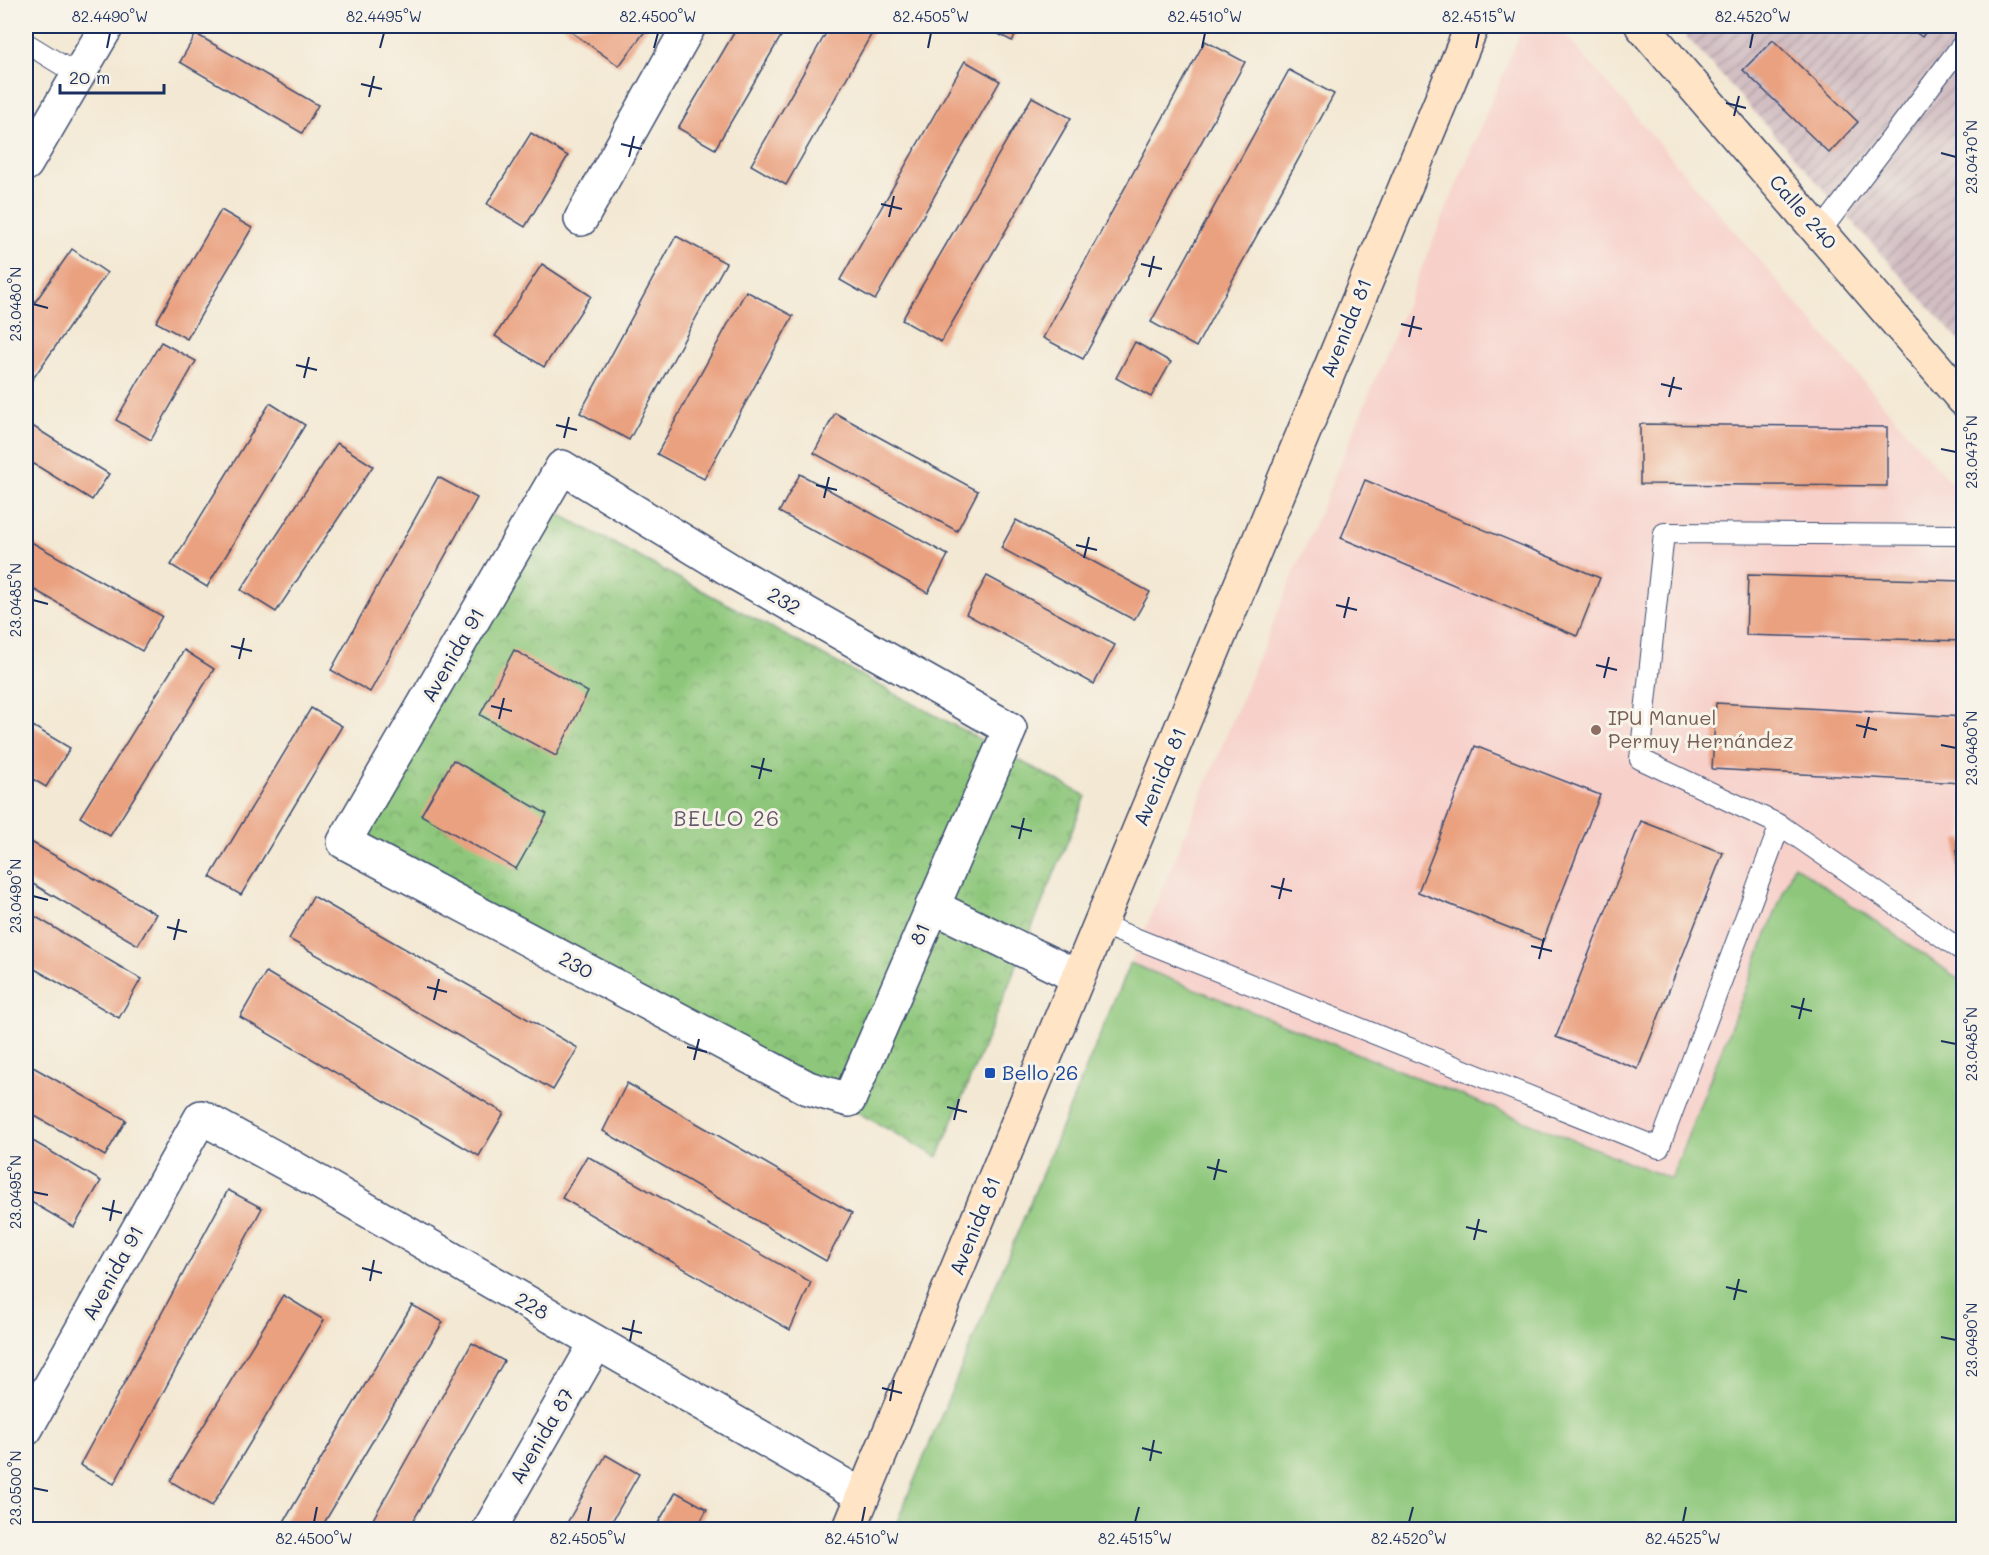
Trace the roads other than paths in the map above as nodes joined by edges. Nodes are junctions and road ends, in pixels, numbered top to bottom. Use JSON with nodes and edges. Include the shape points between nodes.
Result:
{"nodes":[{"id":1,"x":107,"y":26,"type":"edge"},
{"id":2,"x":689,"y":26,"type":"edge"},
{"id":3,"x":1472,"y":26,"type":"edge"},
{"id":4,"x":1642,"y":26,"type":"edge"},
{"id":5,"x":1964,"y":42,"type":"edge"},
{"id":6,"x":26,"y":43,"type":"edge"},
{"id":7,"x":78,"y":75,"type":"junction"},
{"id":8,"x":26,"y":164,"type":"edge"},
{"id":9,"x":581,"y":219,"type":"dead end"},
{"id":10,"x":1820,"y":232,"type":"junction"},
{"id":11,"x":1964,"y":400,"type":"edge"},
{"id":12,"x":562,"y":467,"type":"joint"},
{"id":13,"x":1964,"y":535,"type":"edge"},
{"id":14,"x":1010,"y":729,"type":"joint"},
{"id":15,"x":1780,"y":825,"type":"junction"},
{"id":16,"x":344,"y":842,"type":"joint"},
{"id":17,"x":932,"y":906,"type":"junction"},
{"id":18,"x":1100,"y":924,"type":"junction"},
{"id":19,"x":1964,"y":952,"type":"edge"},
{"id":20,"x":1078,"y":977,"type":"junction"},
{"id":21,"x":808,"y":1088,"type":"joint"},
{"id":22,"x":201,"y":1117,"type":"joint"},
{"id":23,"x":596,"y":1343,"type":"junction"},
{"id":24,"x":26,"y":1429,"type":"edge"},
{"id":25,"x":863,"y":1496,"type":"junction"},
{"id":26,"x":489,"y":1530,"type":"edge"},
{"id":27,"x":849,"y":1530,"type":"edge"}],
"edges":[{"from":1,"to":7,"type":"street"},
{"from":2,"to":9,"type":"street"},
{"from":3,"to":18,"type":"main road","name":"Avenida 81"},
{"from":4,"to":10,"type":"main road","name":"Calle 240"},
{"from":5,"to":10,"type":"lane"},
{"from":6,"to":7,"type":"lane"},
{"from":7,"to":8,"type":"street"},
{"from":10,"to":11,"type":"main road","name":"Calle 240"},
{"from":12,"to":14,"type":"street","name":"232","via":[[738,574]]},
{"from":12,"to":16,"type":"street","name":"Avenida 91"},
{"from":13,"to":15,"type":"lane","via":[[1664,533],[1640,759]]},
{"from":14,"to":17,"type":"street","name":"81"},
{"from":15,"to":18,"type":"lane","via":[[1659,1148]]},
{"from":15,"to":19,"type":"lane"},
{"from":16,"to":21,"type":"street","name":"230"},
{"from":17,"to":20,"type":"street"},
{"from":17,"to":21,"type":"street","name":"81","via":[[849,1100]]},
{"from":18,"to":20,"type":"main road","name":"Avenida 81"},
{"from":20,"to":25,"type":"main road","name":"Avenida 81"},
{"from":22,"to":23,"type":"street","name":"228"},
{"from":22,"to":24,"type":"street","name":"Avenida 91"},
{"from":23,"to":25,"type":"street","name":"228"},
{"from":23,"to":26,"type":"street","name":"Avenida 87"},
{"from":25,"to":27,"type":"main road","name":"Avenida 81"}]}
